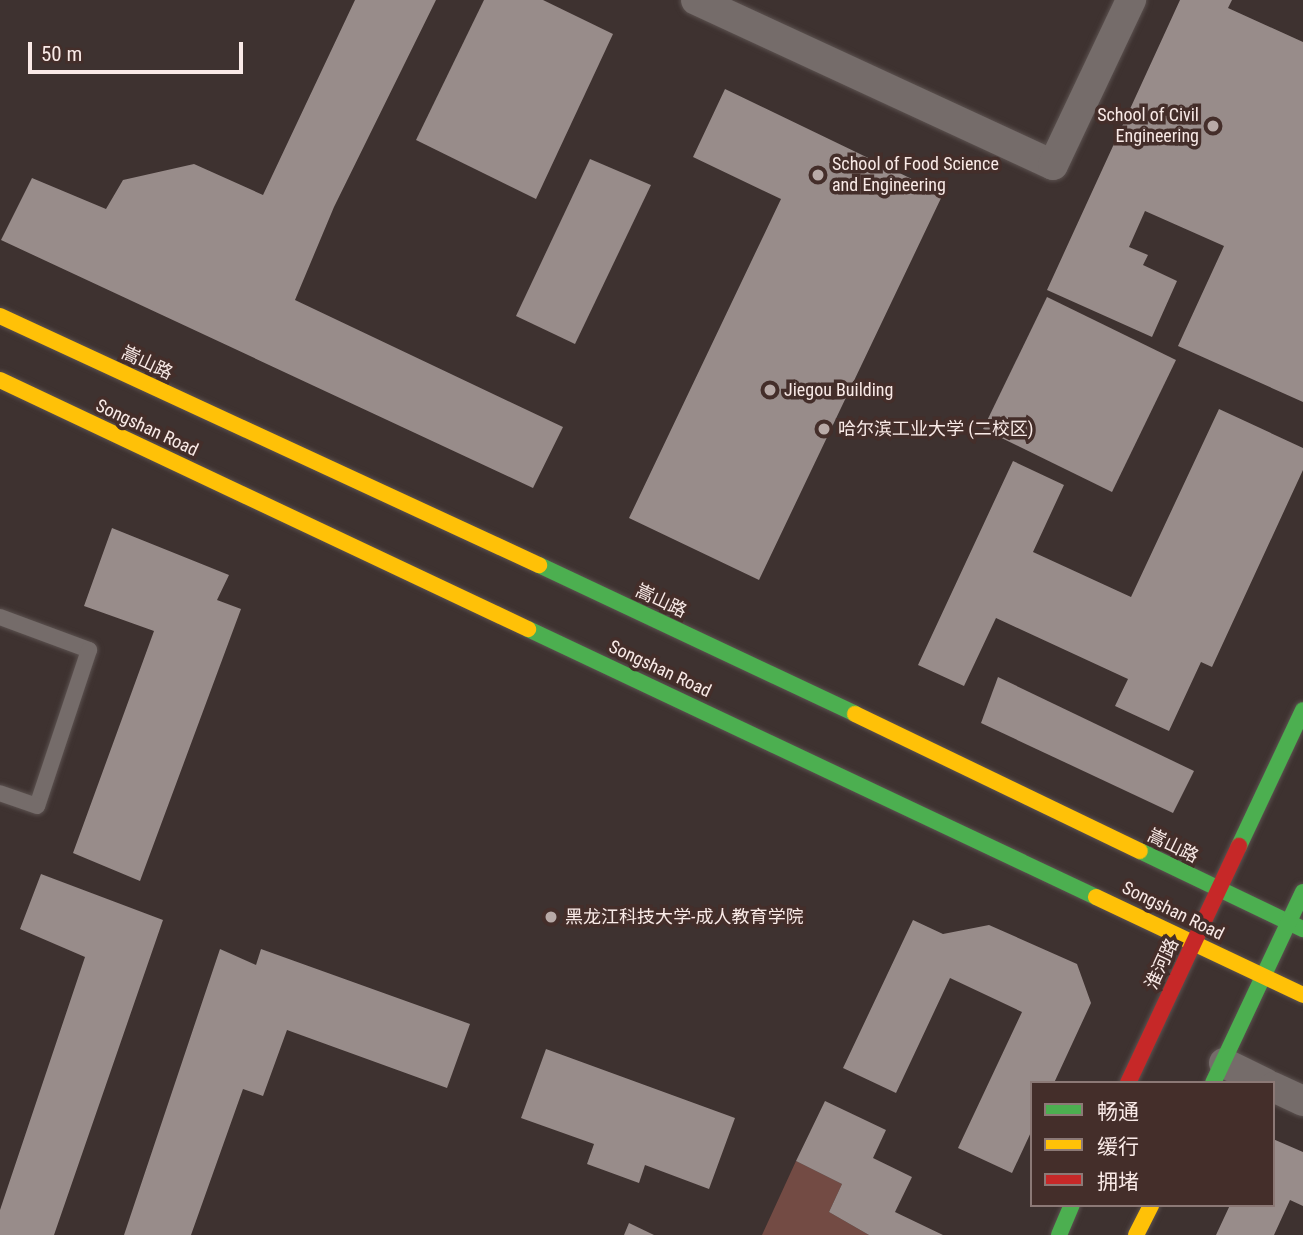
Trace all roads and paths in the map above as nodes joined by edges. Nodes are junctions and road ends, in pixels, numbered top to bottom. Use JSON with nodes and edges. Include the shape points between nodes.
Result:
{"nodes":[{"id":1,"x":696,"y":0,"type":"edge"},
{"id":2,"x":1131,"y":0,"type":"edge"},
{"id":3,"x":0,"y":316,"type":"edge"},
{"id":4,"x":0,"y":380,"type":"edge"},
{"id":5,"x":0,"y":617,"type":"edge"},
{"id":6,"x":1303,"y":710,"type":"edge"},
{"id":7,"x":0,"y":793,"type":"edge"},
{"id":8,"x":1219,"y":889,"type":"junction"},
{"id":9,"x":1303,"y":892,"type":"edge"},
{"id":10,"x":1296,"y":925,"type":"edge"},
{"id":11,"x":1193,"y":942,"type":"junction"},
{"id":12,"x":1265,"y":978,"type":"junction"},
{"id":13,"x":1303,"y":995,"type":"edge"},
{"id":14,"x":1219,"y":1073,"type":"edge"},
{"id":15,"x":1129,"y":1081,"type":"edge"},
{"id":16,"x":1256,"y":1081,"type":"edge"},
{"id":17,"x":1275,"y":1088,"type":"edge"},
{"id":18,"x":1303,"y":1101,"type":"edge"},
{"id":19,"x":1071,"y":1207,"type":"edge"},
{"id":20,"x":1150,"y":1207,"type":"edge"},
{"id":21,"x":1059,"y":1235,"type":"edge"},
{"id":22,"x":1136,"y":1235,"type":"edge"}],
"edges":[{"from":1,"to":2,"type":"street","via":[[1053,165]]},
{"from":3,"to":8,"type":"main road","name":"嵩山路","via":[[690,635]]},
{"from":4,"to":11,"type":"main road","name":"Songshan Road"},
{"from":5,"to":7,"type":"lane","via":[[89,650],[37,806]]},
{"from":6,"to":8,"type":"main road","name":"淮河路"},
{"from":8,"to":10,"type":"main road","name":"嵩山路"},
{"from":8,"to":11,"type":"main road","name":"淮河路"},
{"from":9,"to":10,"type":"main road"},
{"from":10,"to":12,"type":"main road"},
{"from":11,"to":12,"type":"main road","name":"Songshan Road"},
{"from":11,"to":15,"type":"main road","name":"淮河路"},
{"from":12,"to":13,"type":"main road","name":"Songshan Road"},
{"from":12,"to":14,"type":"main road"},
{"from":14,"to":16,"type":"street"},
{"from":17,"to":18,"type":"street"},
{"from":19,"to":21,"type":"main road"},
{"from":20,"to":22,"type":"main road"}]}
